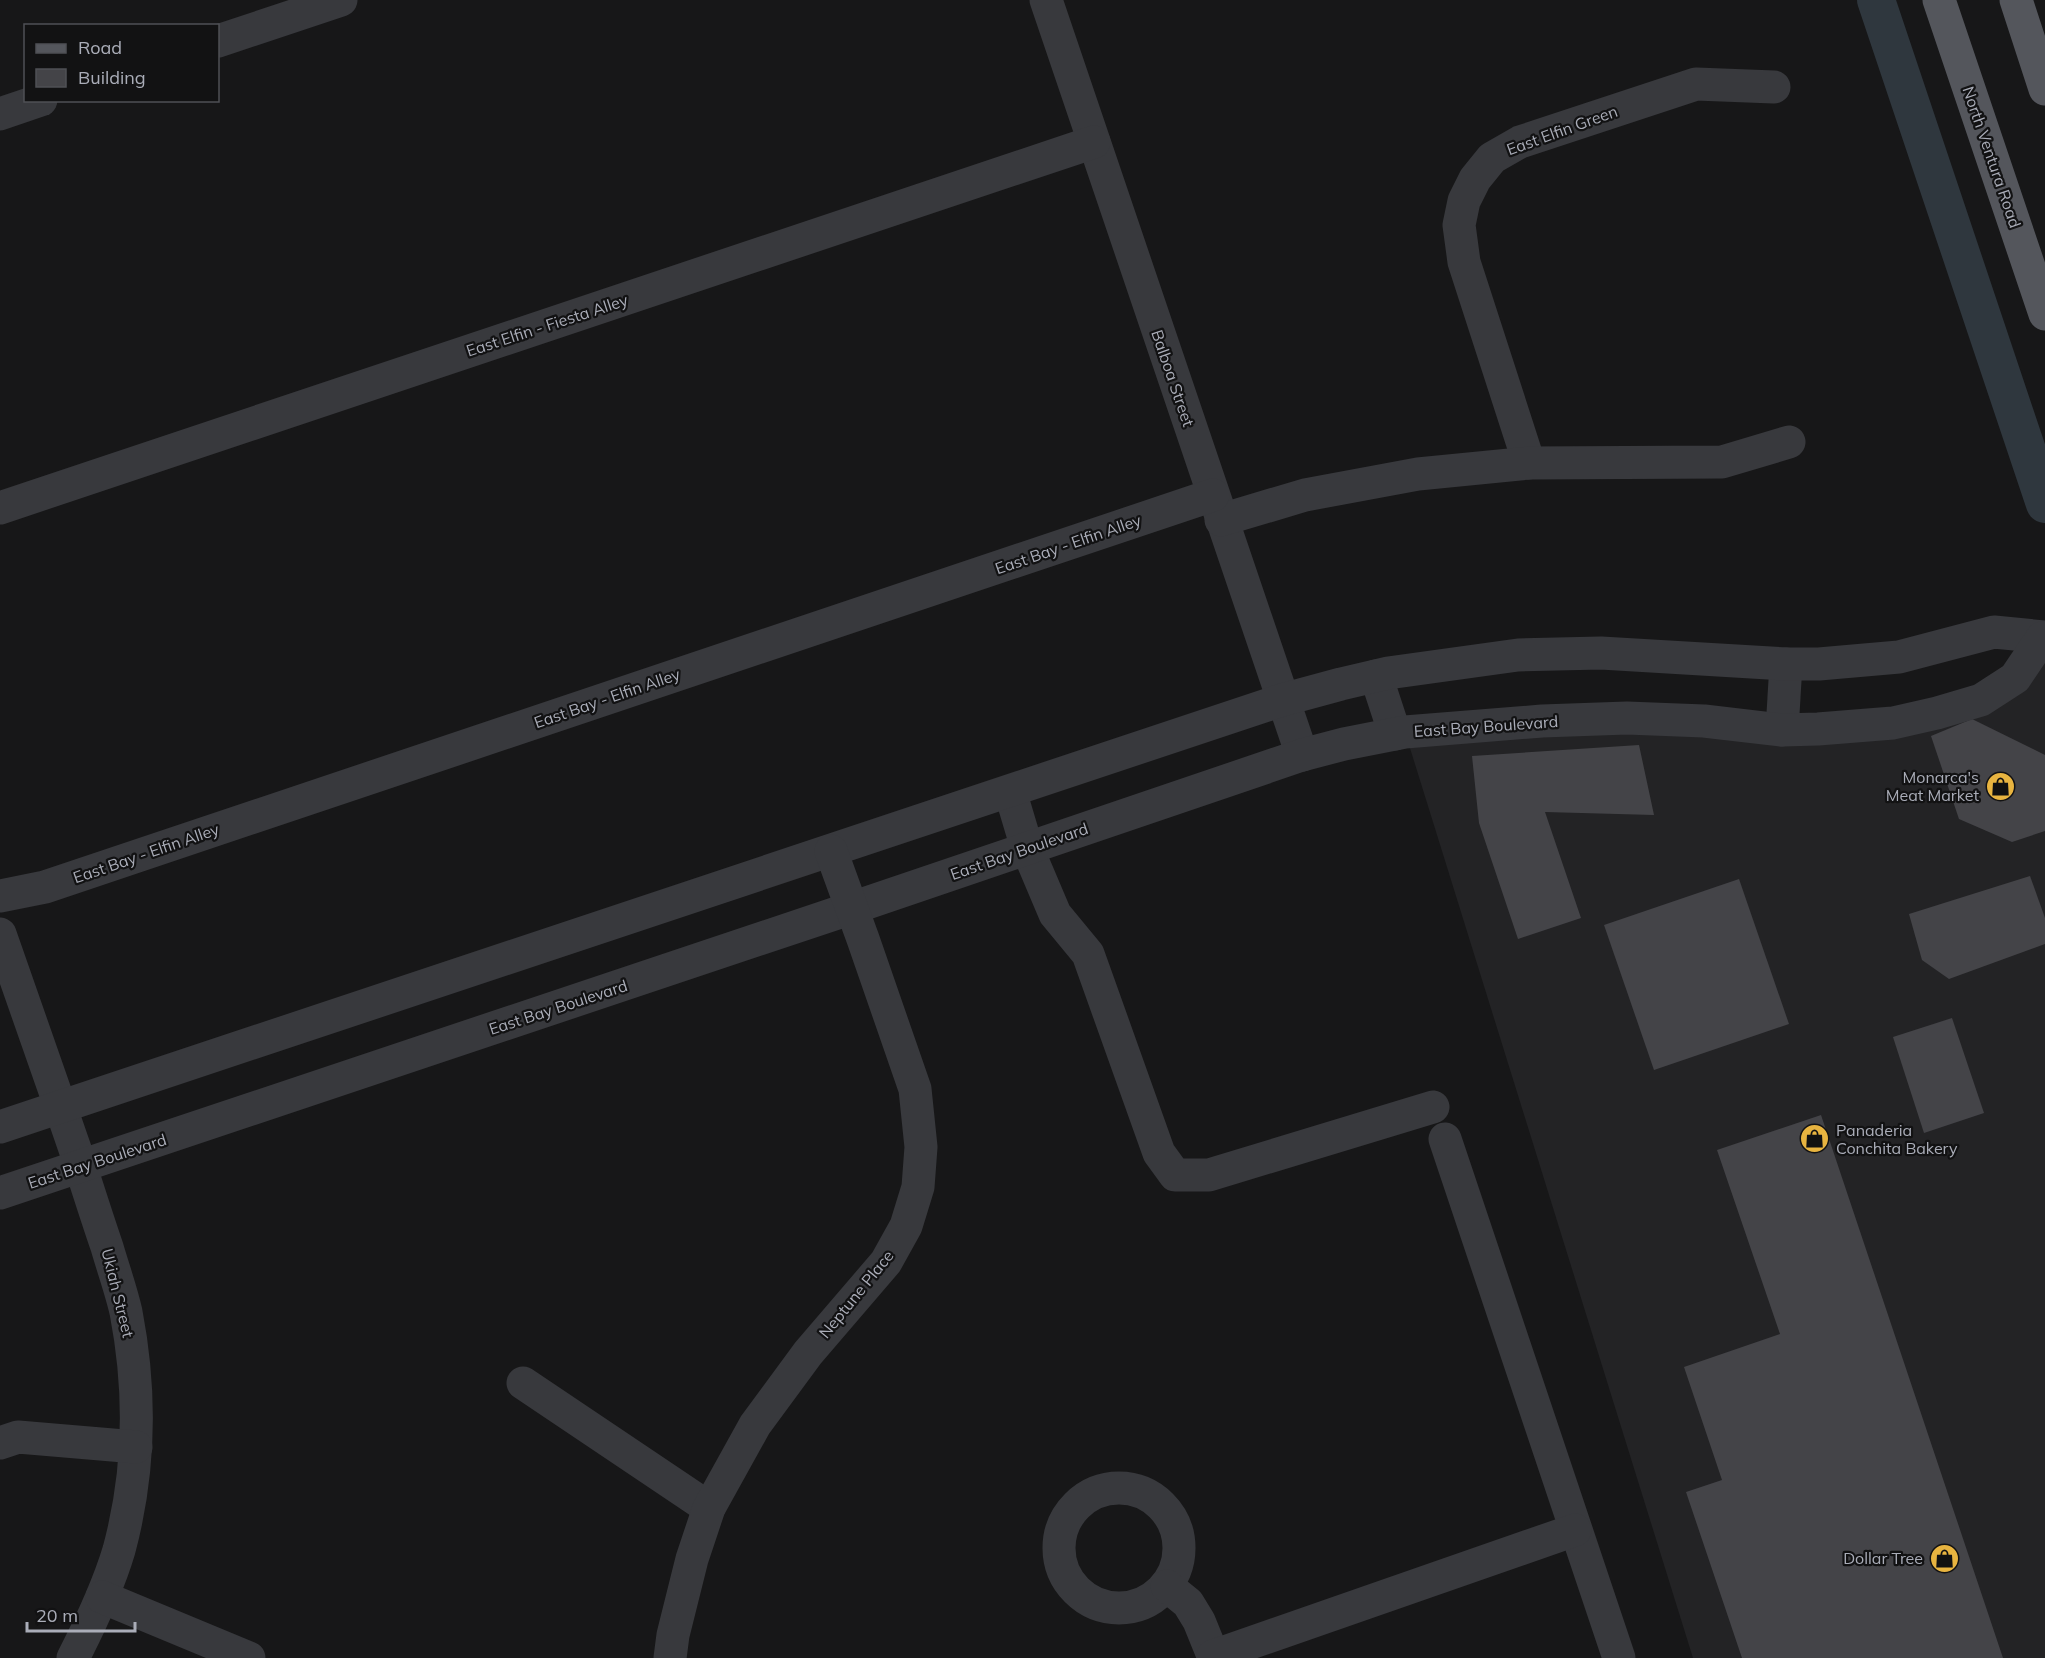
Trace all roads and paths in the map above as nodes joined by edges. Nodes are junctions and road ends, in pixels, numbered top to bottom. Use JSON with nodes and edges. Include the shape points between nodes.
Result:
{"nodes":[{"id":1,"x":341,"y":0,"type":"edge"},
{"id":2,"x":1047,"y":0,"type":"edge"},
{"id":3,"x":1939,"y":0,"type":"edge"},
{"id":4,"x":2016,"y":0,"type":"edge"},
{"id":5,"x":219,"y":41,"type":"edge"},
{"id":6,"x":1774,"y":87,"type":"dead end"},
{"id":7,"x":2045,"y":89,"type":"edge"},
{"id":8,"x":35,"y":102,"type":"edge"},
{"id":9,"x":0,"y":114,"type":"edge"},
{"id":10,"x":1094,"y":142,"type":"junction"},
{"id":11,"x":2045,"y":314,"type":"edge"},
{"id":12,"x":1789,"y":442,"type":"dead end"},
{"id":13,"x":1529,"y":463,"type":"junction"},
{"id":14,"x":0,"y":508,"type":"edge"},
{"id":15,"x":1217,"y":508,"type":"junction"},
{"id":16,"x":2044,"y":638,"type":"edge"},
{"id":17,"x":1786,"y":664,"type":"junction"},
{"id":18,"x":1376,"y":676,"type":"junction"},
{"id":19,"x":1282,"y":700,"type":"junction"},
{"id":20,"x":1782,"y":730,"type":"junction"},
{"id":21,"x":1395,"y":734,"type":"junction"},
{"id":22,"x":1302,"y":755,"type":"junction"},
{"id":23,"x":1010,"y":790,"type":"junction"},
{"id":24,"x":1027,"y":848,"type":"junction"},
{"id":25,"x":831,"y":851,"type":"junction"},
{"id":26,"x":0,"y":896,"type":"edge"},
{"id":27,"x":852,"y":908,"type":"junction"},
{"id":28,"x":0,"y":934,"type":"edge"},
{"id":29,"x":60,"y":1107,"type":"junction"},
{"id":30,"x":1433,"y":1107,"type":"dead end"},
{"id":31,"x":0,"y":1127,"type":"edge"},
{"id":32,"x":1445,"y":1139,"type":"dead end"},
{"id":33,"x":81,"y":1166,"type":"junction"},
{"id":34,"x":0,"y":1193,"type":"edge"},
{"id":35,"x":523,"y":1383,"type":"dead end"},
{"id":36,"x":0,"y":1443,"type":"edge"},
{"id":37,"x":136,"y":1447,"type":"junction"},
{"id":38,"x":709,"y":1508,"type":"junction"},
{"id":39,"x":1575,"y":1530,"type":"junction"},
{"id":40,"x":1167,"y":1586,"type":"dead end"},
{"id":41,"x":102,"y":1597,"type":"junction"},
{"id":42,"x":1213,"y":1657,"type":"edge"},
{"id":43,"x":73,"y":1658,"type":"edge"},
{"id":44,"x":249,"y":1658,"type":"edge"},
{"id":45,"x":670,"y":1658,"type":"edge"},
{"id":46,"x":1619,"y":1658,"type":"edge"}],
"edges":[{"from":1,"to":5,"type":"street"},
{"from":2,"to":10,"type":"street","name":"Balboa Street"},
{"from":3,"to":11,"type":"main road","name":"North Ventura Road"},
{"from":4,"to":7,"type":"main road"},
{"from":6,"to":13,"type":"street","name":"East Elfin Green","via":[[1696,84],[1520,142],[1492,158],[1474,179],[1459,225],[1464,262]]},
{"from":8,"to":9,"type":"street"},
{"from":10,"to":14,"type":"street","name":"East Elfin - Fiesta Alley"},
{"from":10,"to":15,"type":"street","name":"Balboa Street"},
{"from":12,"to":13,"type":"street","via":[[1722,462]]},
{"from":13,"to":15,"type":"street","via":[[1418,474]]},
{"from":15,"to":19,"type":"street","name":"Balboa Street"},
{"from":15,"to":26,"type":"street","name":"East Bay - Elfin Alley","via":[[45,887]]},
{"from":16,"to":17,"type":"street","name":"East Bay Boulevard","via":[[1994,632],[1899,657]]},
{"from":16,"to":20,"type":"street","name":"East Bay Boulevard","via":[[2015,678],[1981,700],[1893,723]]},
{"from":17,"to":18,"type":"street","name":"East Bay Boulevard","via":[[1648,654],[1560,653],[1474,660]]},
{"from":17,"to":20,"type":"street"},
{"from":18,"to":19,"type":"street","name":"East Bay Boulevard"},
{"from":18,"to":21,"type":"street"},
{"from":19,"to":22,"type":"street","name":"Balboa Street"},
{"from":19,"to":23,"type":"street","name":"East Bay Boulevard"},
{"from":20,"to":21,"type":"street","name":"East Bay Boulevard","via":[[1627,718],[1494,724]]},
{"from":21,"to":22,"type":"street","name":"East Bay Boulevard"},
{"from":22,"to":24,"type":"street","name":"East Bay Boulevard"},
{"from":23,"to":24,"type":"street"},
{"from":23,"to":25,"type":"street","name":"East Bay Boulevard"},
{"from":24,"to":27,"type":"street","name":"East Bay Boulevard"},
{"from":24,"to":30,"type":"street","via":[[1055,914],[1088,954],[1160,1153],[1175,1175],[1209,1175]]},
{"from":25,"to":27,"type":"street","name":"Neptune Place"},
{"from":25,"to":29,"type":"street","name":"East Bay Boulevard"},
{"from":27,"to":33,"type":"street","name":"East Bay Boulevard"},
{"from":27,"to":38,"type":"street","name":"Neptune Place","via":[[915,1089],[921,1147],[918,1188],[906,1226],[886,1262],[808,1353],[755,1425]]},
{"from":28,"to":29,"type":"street","name":"Ukiah Street"},
{"from":29,"to":31,"type":"street","name":"East Bay Boulevard"},
{"from":29,"to":33,"type":"street","name":"Ukiah Street"},
{"from":32,"to":39,"type":"street"},
{"from":33,"to":34,"type":"street","name":"East Bay Boulevard"},
{"from":33,"to":37,"type":"street","name":"Ukiah Street","via":[[125,1310],[133,1354]]},
{"from":35,"to":38,"type":"street"},
{"from":36,"to":37,"type":"street","via":[[18,1437]]},
{"from":37,"to":41,"type":"street","name":"Ukiah Street","via":[[129,1506]]},
{"from":38,"to":45,"type":"street","name":"Neptune Place","via":[[692,1559]]},
{"from":39,"to":42,"type":"street"},
{"from":39,"to":46,"type":"street"},
{"from":40,"to":42,"type":"street","via":[[1188,1603]]},
{"from":41,"to":43,"type":"street","name":"Ukiah Street"},
{"from":41,"to":44,"type":"street"}]}
